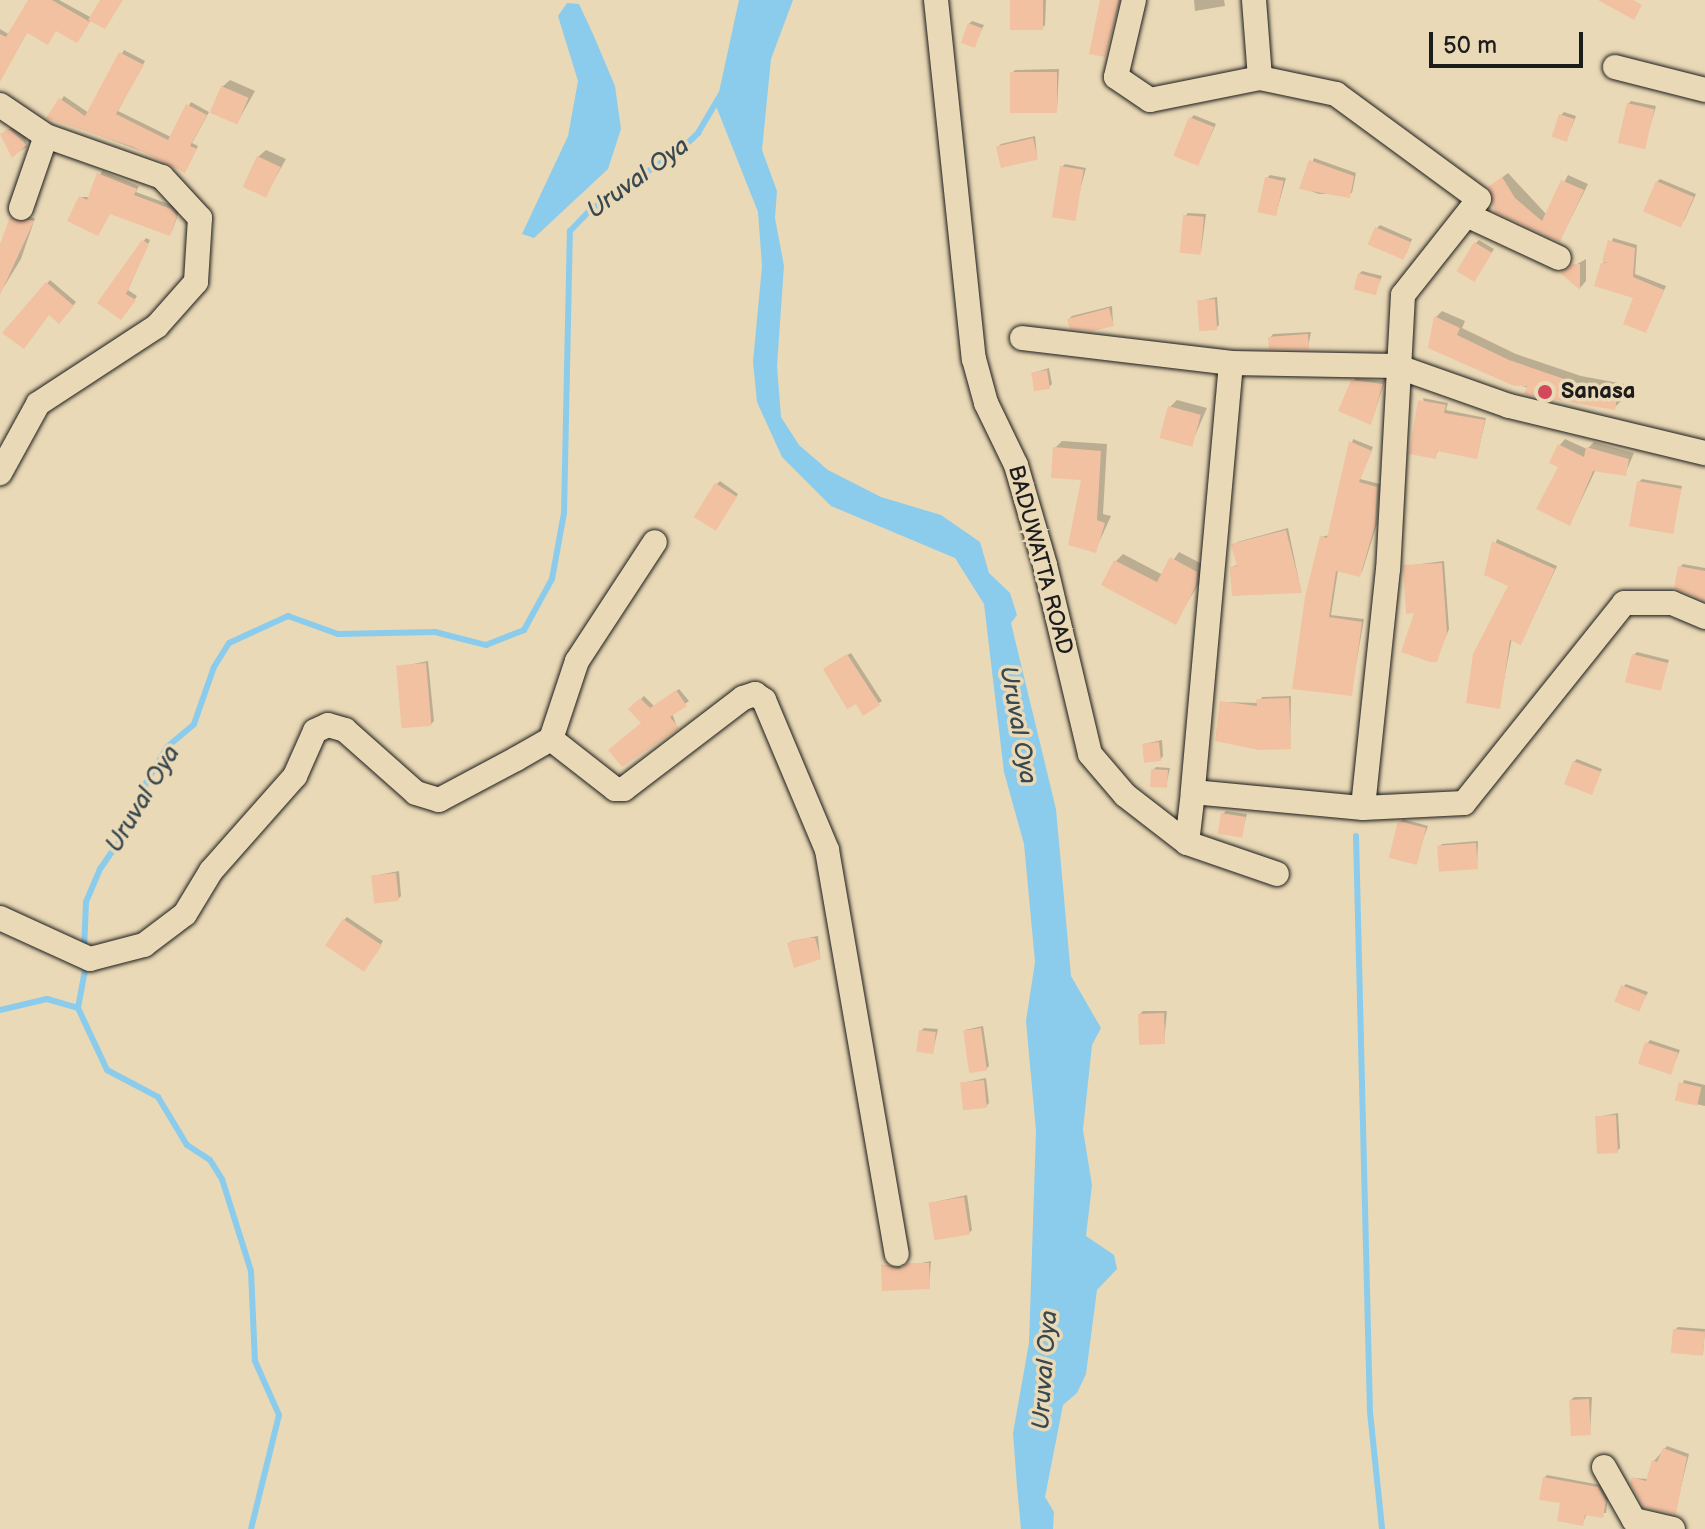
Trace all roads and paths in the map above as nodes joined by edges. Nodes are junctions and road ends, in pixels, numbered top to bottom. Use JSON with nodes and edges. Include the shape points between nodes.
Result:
{"nodes":[{"id":1,"x":936,"y":0,"type":"edge"},
{"id":2,"x":1134,"y":0,"type":"edge"},
{"id":3,"x":1254,"y":0,"type":"edge"},
{"id":4,"x":1615,"y":67,"type":"dead end"},
{"id":5,"x":1260,"y":78,"type":"junction"},
{"id":6,"x":1705,"y":90,"type":"edge"},
{"id":7,"x":0,"y":105,"type":"edge"},
{"id":8,"x":46,"y":136,"type":"junction"},
{"id":9,"x":21,"y":208,"type":"dead end"},
{"id":10,"x":1469,"y":216,"type":"junction"},
{"id":11,"x":1559,"y":258,"type":"dead end"},
{"id":12,"x":1022,"y":338,"type":"dead end"},
{"id":13,"x":1231,"y":363,"type":"junction"},
{"id":14,"x":1396,"y":372,"type":"junction"},
{"id":15,"x":1705,"y":453,"type":"edge"},
{"id":16,"x":0,"y":473,"type":"edge"},
{"id":17,"x":655,"y":542,"type":"dead end"},
{"id":18,"x":1705,"y":617,"type":"edge"},
{"id":19,"x":551,"y":739,"type":"junction"},
{"id":20,"x":1193,"y":792,"type":"junction"},
{"id":21,"x":1363,"y":808,"type":"junction"},
{"id":22,"x":1187,"y":843,"type":"junction"},
{"id":23,"x":1277,"y":874,"type":"dead end"},
{"id":24,"x":0,"y":918,"type":"edge"},
{"id":25,"x":897,"y":1254,"type":"dead end"},
{"id":26,"x":1604,"y":1467,"type":"dead end"},
{"id":27,"x":1673,"y":1529,"type":"edge"}],
"edges":[{"from":1,"to":22,"type":"street","name":"BADUWATTA ROAD","via":[[974,359],[1033,522],[1090,754],[1125,795]]},
{"from":2,"to":5,"type":"street","via":[[1116,77],[1150,100]]},
{"from":3,"to":5,"type":"street"},
{"from":4,"to":6,"type":"street"},
{"from":5,"to":10,"type":"street","via":[[1336,94],[1479,199]]},
{"from":7,"to":8,"type":"street"},
{"from":8,"to":9,"type":"street"},
{"from":8,"to":16,"type":"street","via":[[162,177],[200,218],[196,282],[157,326],[38,404]]},
{"from":10,"to":11,"type":"street"},
{"from":10,"to":14,"type":"street","via":[[1403,295]]},
{"from":12,"to":13,"type":"street"},
{"from":13,"to":14,"type":"street"},
{"from":13,"to":20,"type":"street"},
{"from":14,"to":15,"type":"street","via":[[1509,406]]},
{"from":14,"to":21,"type":"street","via":[[1388,569]]},
{"from":17,"to":19,"type":"street","via":[[577,661]]},
{"from":18,"to":21,"type":"street","via":[[1672,603],[1624,603],[1464,803]]},
{"from":19,"to":24,"type":"street","via":[[439,800],[416,793],[345,730],[328,725],[315,731],[295,776],[211,871],[185,914],[144,945],[85,957]]},
{"from":19,"to":25,"type":"street","via":[[615,789],[624,789],[743,698],[755,694],[764,700],[827,850]]},
{"from":20,"to":21,"type":"street"},
{"from":20,"to":22,"type":"street"},
{"from":22,"to":23,"type":"street","name":"BADUWATTA ROAD"},
{"from":26,"to":27,"type":"street","via":[[1634,1520]]}]}
